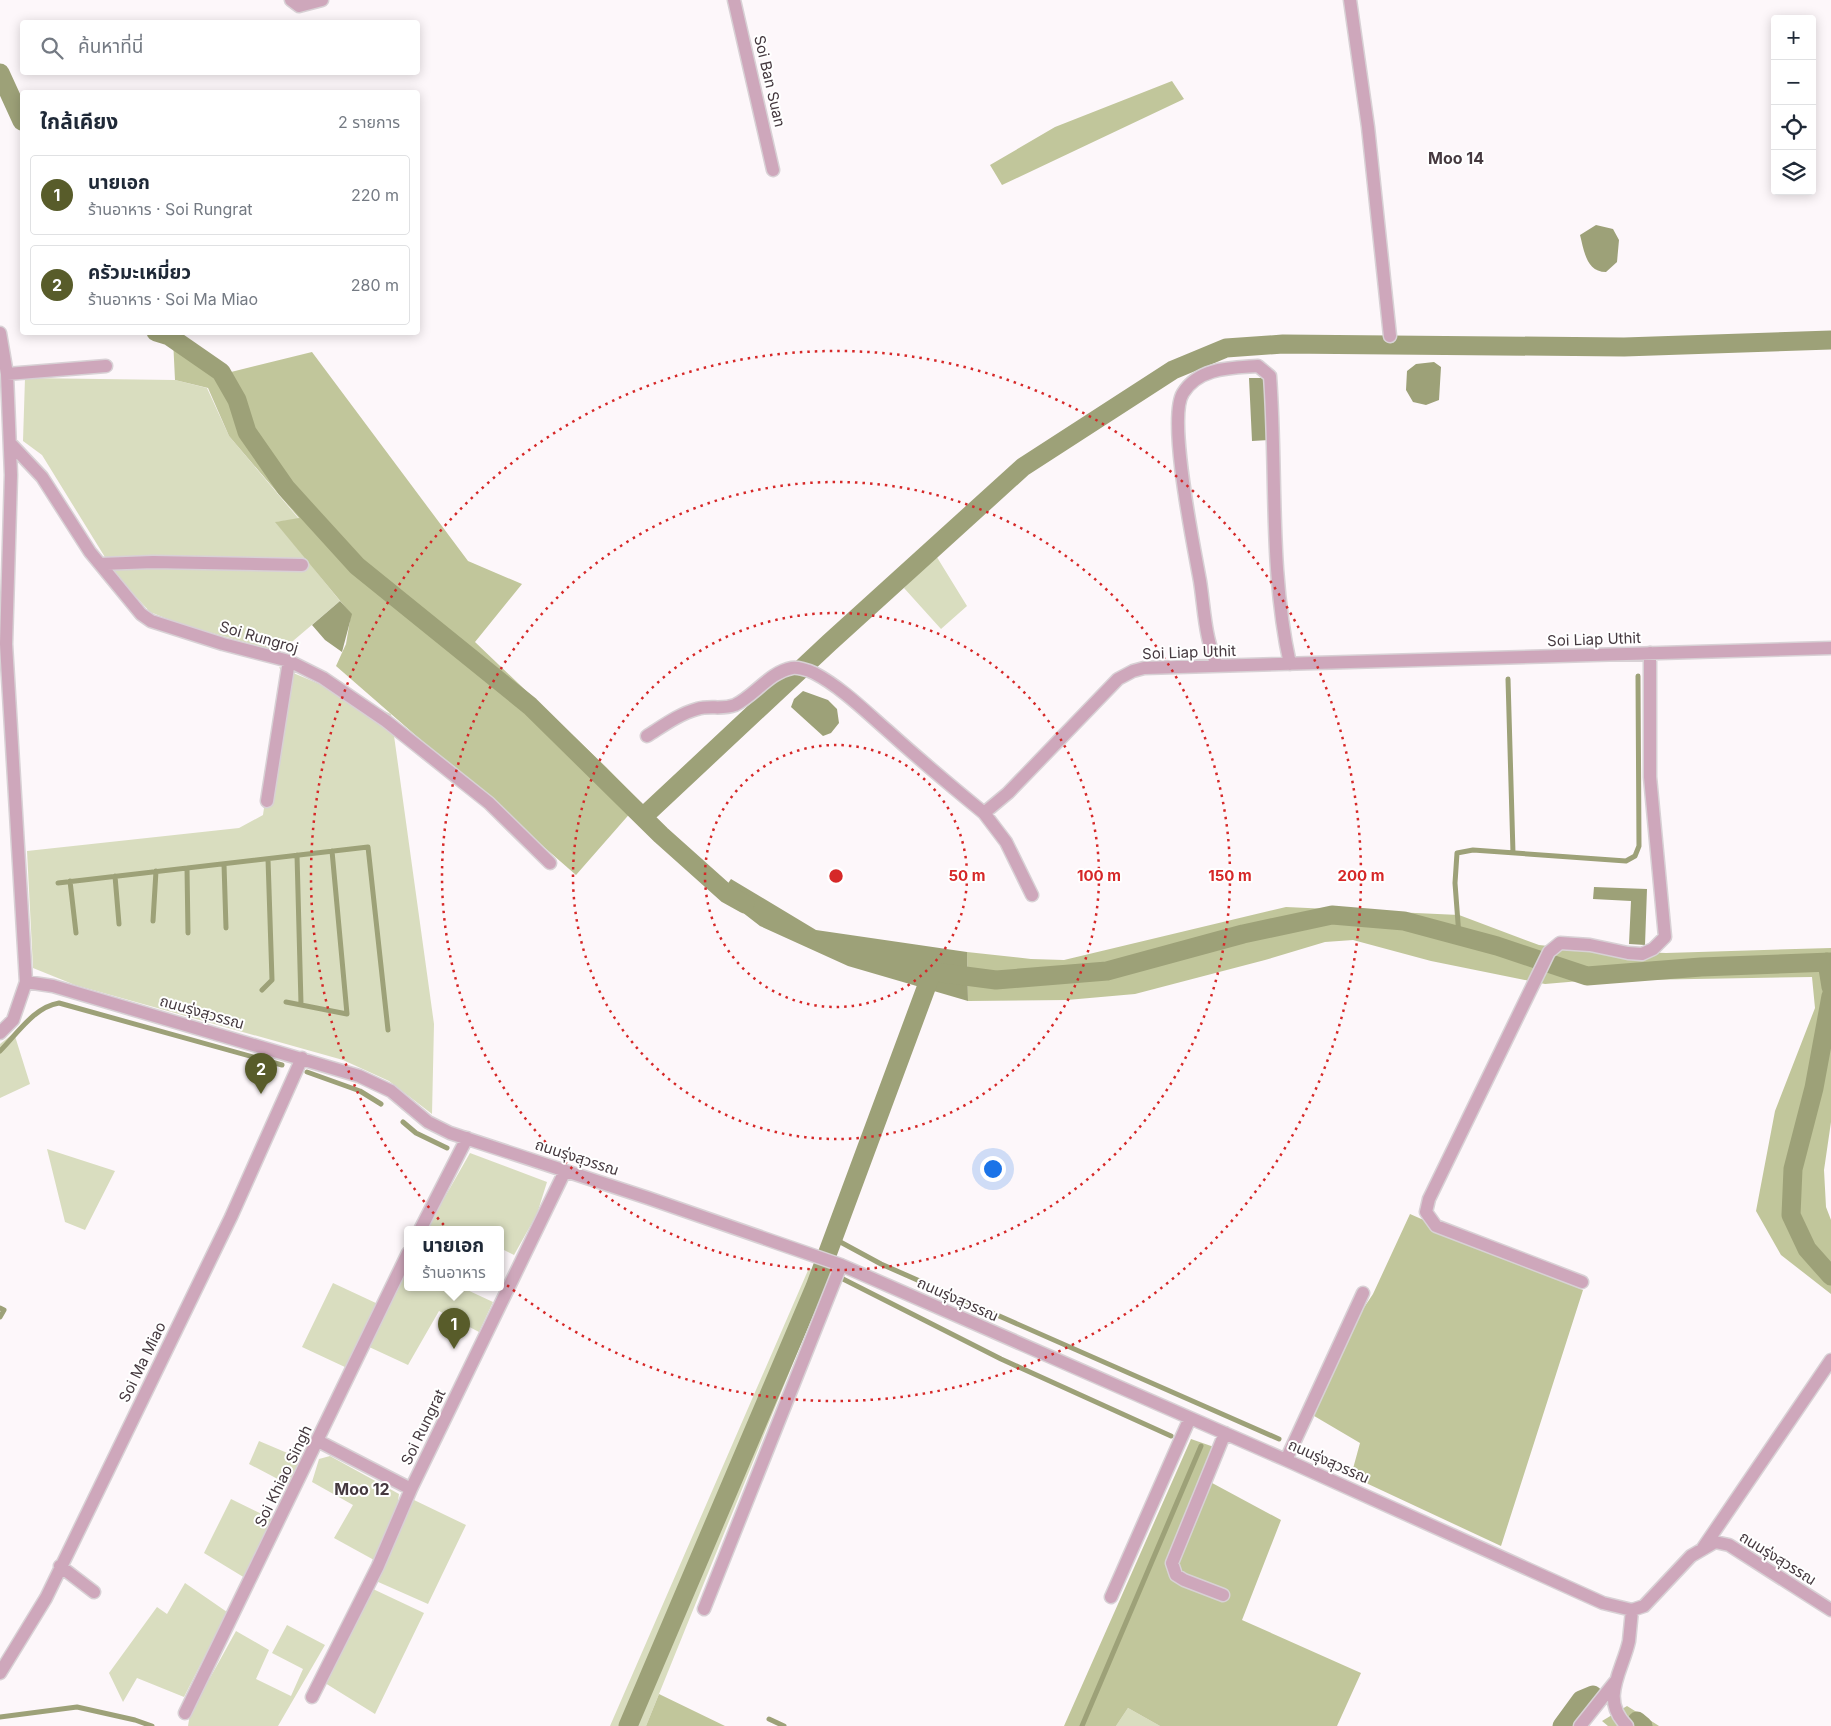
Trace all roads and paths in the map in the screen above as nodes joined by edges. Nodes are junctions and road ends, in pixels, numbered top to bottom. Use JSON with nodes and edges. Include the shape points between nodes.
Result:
{"nodes":[{"id":1,"x":291,"y":0,"type":"edge"},
{"id":2,"x":322,"y":0,"type":"edge"},
{"id":3,"x":734,"y":0,"type":"edge"},
{"id":4,"x":1350,"y":0,"type":"edge"},
{"id":5,"x":774,"y":170,"type":"dead end"},
{"id":6,"x":0,"y":333,"type":"edge"},
{"id":7,"x":1390,"y":336,"type":"dead end"},
{"id":8,"x":106,"y":366,"type":"dead end"},
{"id":9,"x":7,"y":374,"type":"junction"},
{"id":10,"x":10,"y":442,"type":"junction"},
{"id":11,"x":100,"y":564,"type":"junction"},
{"id":12,"x":302,"y":565,"type":"dead end"},
{"id":13,"x":3,"y":644,"type":"edge"},
{"id":14,"x":1831,"y":648,"type":"edge"},
{"id":15,"x":1650,"y":653,"type":"junction"},
{"id":16,"x":289,"y":661,"type":"junction"},
{"id":17,"x":1290,"y":664,"type":"junction"},
{"id":18,"x":1217,"y":666,"type":"junction"},
{"id":19,"x":647,"y":736,"type":"dead end"},
{"id":20,"x":267,"y":801,"type":"dead end"},
{"id":21,"x":984,"y":813,"type":"junction"},
{"id":22,"x":550,"y":863,"type":"dead end"},
{"id":23,"x":1032,"y":895,"type":"dead end"},
{"id":24,"x":26,"y":982,"type":"junction"},
{"id":25,"x":0,"y":1032,"type":"edge"},
{"id":26,"x":302,"y":1058,"type":"junction"},
{"id":27,"x":467,"y":1138,"type":"junction"},
{"id":28,"x":565,"y":1171,"type":"junction"},
{"id":29,"x":422,"y":1226,"type":"edge"},
{"id":30,"x":404,"y":1261,"type":"edge"},
{"id":31,"x":840,"y":1265,"type":"junction"},
{"id":32,"x":1582,"y":1282,"type":"dead end"},
{"id":33,"x":1363,"y":1293,"type":"dead end"},
{"id":34,"x":1831,"y":1360,"type":"edge"},
{"id":35,"x":1190,"y":1418,"type":"junction"},
{"id":36,"x":1225,"y":1433,"type":"junction"},
{"id":37,"x":318,"y":1441,"type":"junction"},
{"id":38,"x":1286,"y":1460,"type":"junction"},
{"id":39,"x":410,"y":1489,"type":"junction"},
{"id":40,"x":1703,"y":1548,"type":"junction"},
{"id":41,"x":60,"y":1566,"type":"junction"},
{"id":42,"x":94,"y":1592,"type":"dead end"},
{"id":43,"x":1223,"y":1595,"type":"dead end"},
{"id":44,"x":1111,"y":1597,"type":"dead end"},
{"id":45,"x":704,"y":1609,"type":"dead end"},
{"id":46,"x":1632,"y":1610,"type":"junction"},
{"id":47,"x":1831,"y":1610,"type":"edge"},
{"id":48,"x":0,"y":1673,"type":"edge"},
{"id":49,"x":1615,"y":1682,"type":"junction"},
{"id":50,"x":312,"y":1697,"type":"dead end"},
{"id":51,"x":185,"y":1713,"type":"dead end"},
{"id":52,"x":1580,"y":1726,"type":"edge"},
{"id":53,"x":1627,"y":1726,"type":"edge"}],
"edges":[{"from":1,"to":2,"type":"street","via":[[298,6]]},
{"from":3,"to":5,"type":"street","name":"Soi Ban Suan"},
{"from":4,"to":7,"type":"street","via":[[1368,127]]},
{"from":6,"to":9,"type":"street"},
{"from":8,"to":9,"type":"street"},
{"from":9,"to":10,"type":"street"},
{"from":10,"to":11,"type":"street","name":"Soi Rungroj","via":[[42,477]]},
{"from":10,"to":13,"type":"street"},
{"from":11,"to":12,"type":"street"},
{"from":11,"to":16,"type":"street","name":"Soi Rungroj","via":[[141,614],[151,621]]},
{"from":13,"to":24,"type":"street"},
{"from":14,"to":15,"type":"street","name":"Soi Liap Uthit"},
{"from":15,"to":17,"type":"street","name":"Soi Liap Uthit"},
{"from":15,"to":32,"type":"street","via":[[1650,777],[1664,937],[1654,949],[1642,954],[1560,943],[1549,952],[1429,1199],[1426,1212],[1436,1226]]},
{"from":16,"to":20,"type":"street"},
{"from":16,"to":22,"type":"street","name":"Soi Rungroj","via":[[323,678],[386,720],[488,803]]},
{"from":17,"to":18,"type":"street","name":"Soi Liap Uthit"},
{"from":17,"to":18,"type":"street","via":[[1279,592],[1270,376],[1258,366],[1225,368],[1207,373],[1192,382],[1178,405],[1185,492],[1208,638]]},
{"from":18,"to":21,"type":"street","name":"Soi Liap Uthit","via":[[1144,668],[1118,679],[1008,793]]},
{"from":19,"to":21,"type":"street","via":[[683,714],[698,709],[732,706],[780,672],[793,667],[812,672],[828,682]]},
{"from":21,"to":23,"type":"street","via":[[1006,842]]},
{"from":24,"to":25,"type":"street","via":[[13,1020]]},
{"from":24,"to":26,"type":"street","name":"ถนนรุ่งสุวรรณ","via":[[53,986]]},
{"from":26,"to":27,"type":"street","name":"ถนนรุ่งสุวรรณ","via":[[359,1076],[391,1091],[428,1122]]},
{"from":26,"to":41,"type":"street","name":"Soi Ma Miao","via":[[226,1226]]},
{"from":27,"to":28,"type":"street","name":"ถนนรุ่งสุวรรณ"},
{"from":27,"to":29,"type":"street"},
{"from":28,"to":31,"type":"street","name":"ถนนรุ่งสุวรรณ"},
{"from":28,"to":39,"type":"street","name":"Soi Rungrat"},
{"from":30,"to":37,"type":"street","name":"Soi Khiao Singh"},
{"from":31,"to":35,"type":"street","name":"ถนนรุ่งสุวรรณ"},
{"from":31,"to":45,"type":"street"},
{"from":33,"to":38,"type":"street"},
{"from":34,"to":40,"type":"street"},
{"from":35,"to":36,"type":"street","name":"ถนนรุ่งสุวรรณ"},
{"from":35,"to":44,"type":"street"},
{"from":36,"to":38,"type":"street","name":"ถนนรุ่งสุวรรณ"},
{"from":36,"to":43,"type":"street","via":[[1172,1563],[1176,1575]]},
{"from":37,"to":39,"type":"street"},
{"from":37,"to":51,"type":"street","name":"Soi Khiao Singh"},
{"from":38,"to":46,"type":"street","name":"ถนนรุ่งสุวรรณ","via":[[1603,1603]]},
{"from":39,"to":50,"type":"street","name":"Soi Rungrat","via":[[378,1566]]},
{"from":40,"to":46,"type":"street","name":"ถนนรุ่งสุวรรณ","via":[[1680,1566],[1644,1606]]},
{"from":40,"to":47,"type":"street","name":"ถนนรุ่งสุวรรณ","via":[[1715,1542],[1729,1545]]},
{"from":41,"to":42,"type":"street"},
{"from":41,"to":48,"type":"street","name":"Soi Ma Miao","via":[[46,1598]]},
{"from":46,"to":49,"type":"street","via":[[1628,1643]]},
{"from":49,"to":52,"type":"street"},
{"from":49,"to":53,"type":"street","via":[[1616,1712]]}]}
